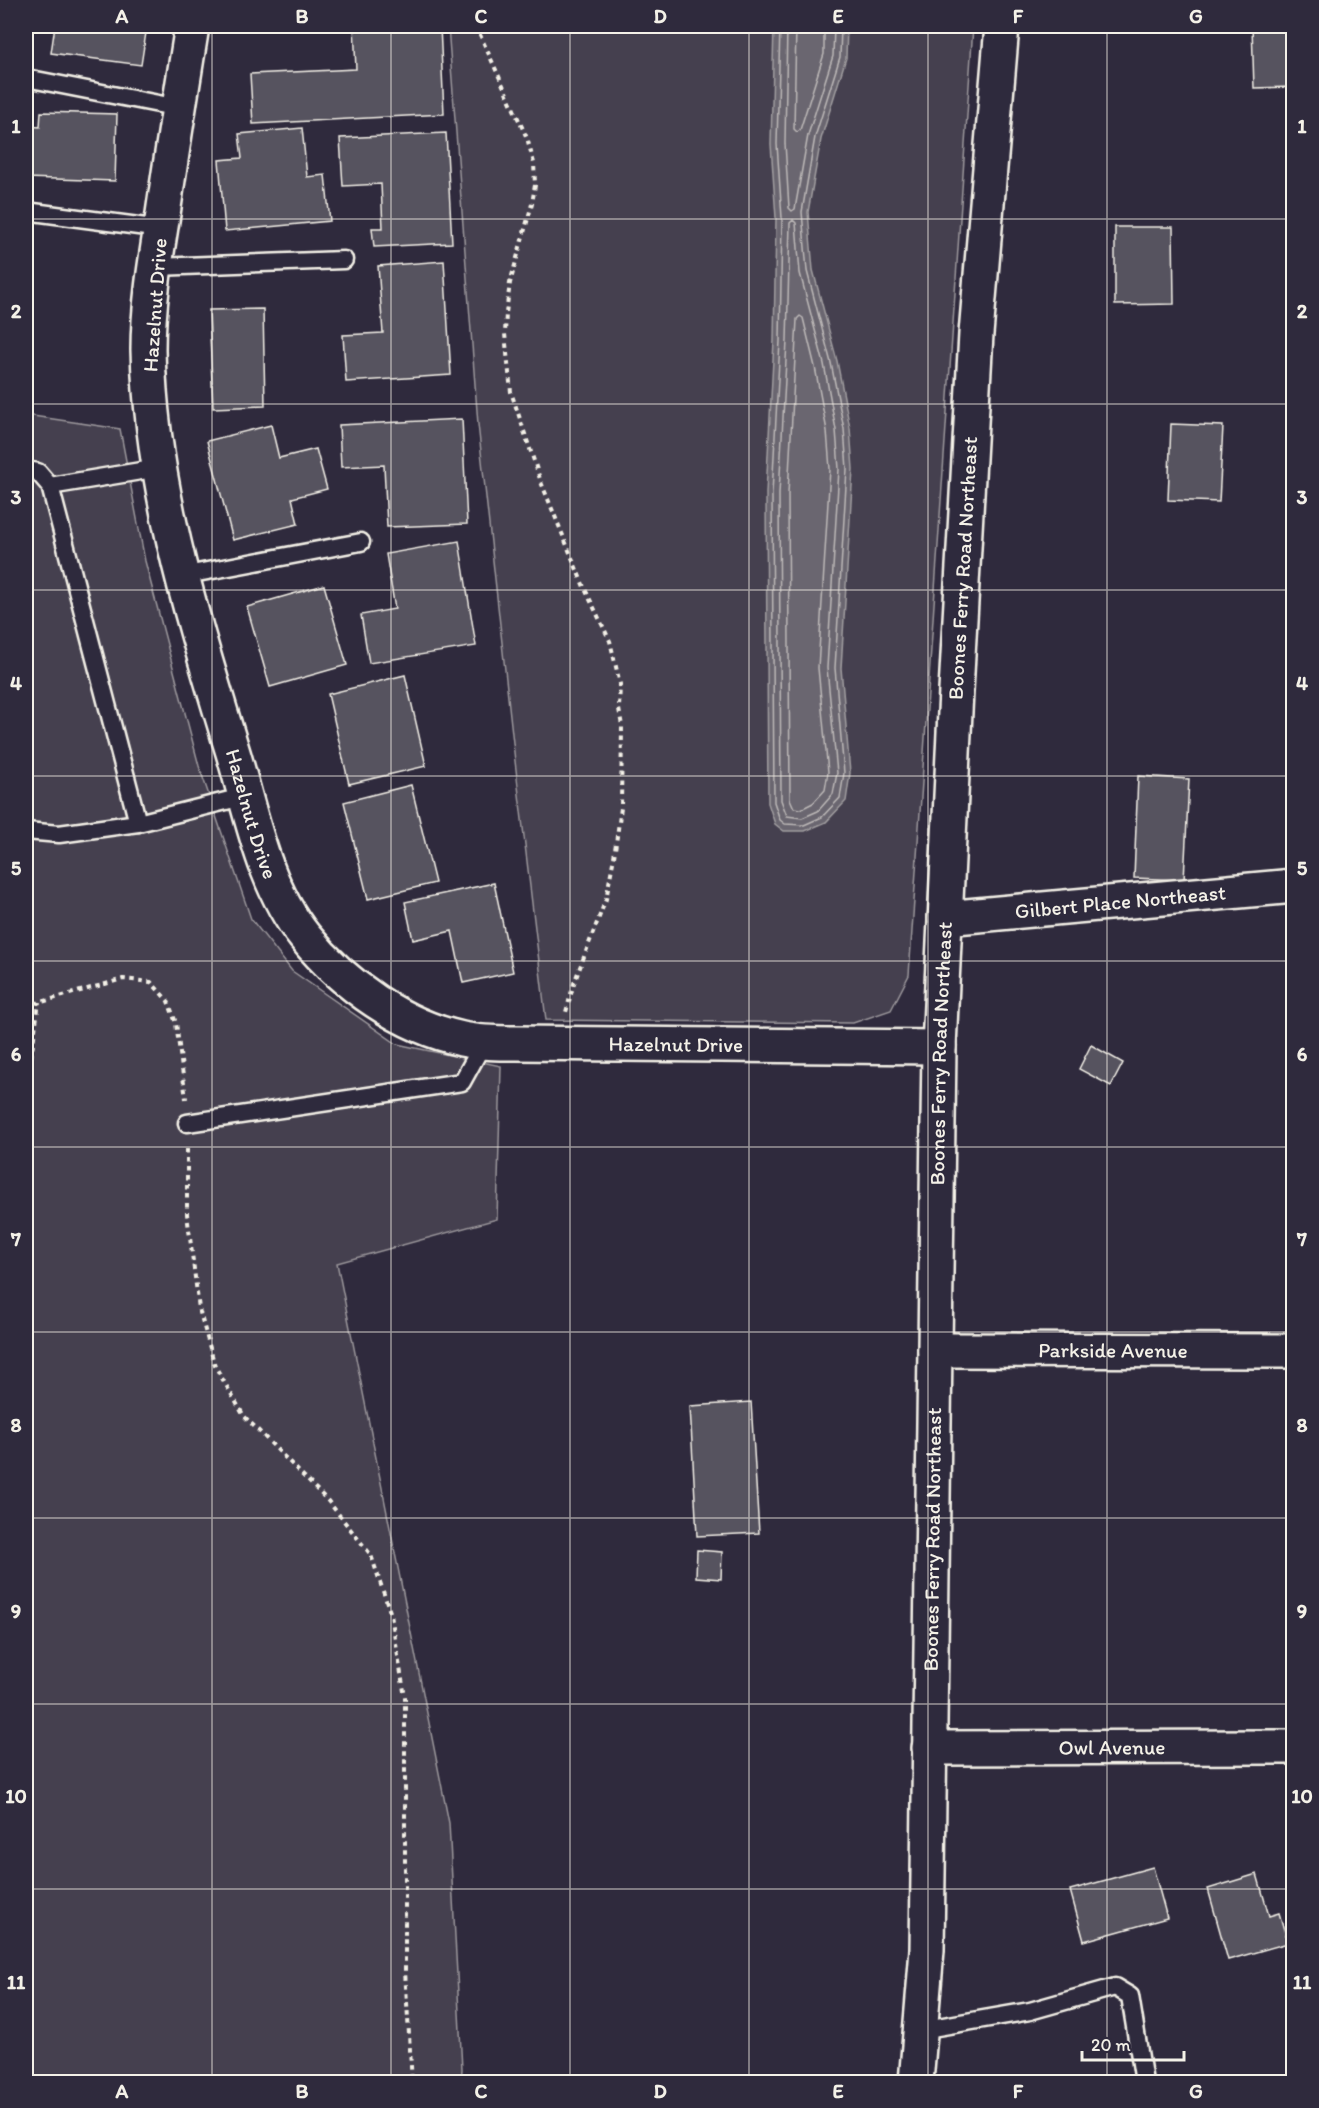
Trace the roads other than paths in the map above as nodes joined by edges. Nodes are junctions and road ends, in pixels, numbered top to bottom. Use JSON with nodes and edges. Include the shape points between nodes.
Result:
{"nodes":[{"id":1,"x":192,"y":26,"type":"edge"},
{"id":2,"x":1002,"y":26,"type":"edge"},
{"id":3,"x":26,"y":78,"type":"edge"},
{"id":4,"x":179,"y":108,"type":"junction"},
{"id":5,"x":26,"y":211,"type":"edge"},
{"id":6,"x":160,"y":229,"type":"junction"},
{"id":7,"x":344,"y":260,"type":"dead end"},
{"id":8,"x":156,"y":267,"type":"junction"},
{"id":9,"x":159,"y":468,"type":"junction"},
{"id":10,"x":26,"y":470,"type":"edge"},
{"id":11,"x":50,"y":486,"type":"junction"},
{"id":12,"x":361,"y":542,"type":"dead end"},
{"id":13,"x":181,"y":576,"type":"junction"},
{"id":14,"x":246,"y":796,"type":"junction"},
{"id":15,"x":138,"y":823,"type":"junction"},
{"id":16,"x":26,"y":831,"type":"edge"},
{"id":17,"x":1293,"y":886,"type":"edge"},
{"id":18,"x":945,"y":918,"type":"junction"},
{"id":19,"x":484,"y":1042,"type":"junction"},
{"id":20,"x":939,"y":1047,"type":"junction"},
{"id":21,"x":187,"y":1123,"type":"road end"},
{"id":22,"x":935,"y":1350,"type":"junction"},
{"id":23,"x":1293,"y":1351,"type":"edge"},
{"id":24,"x":1293,"y":1747,"type":"edge"},
{"id":25,"x":929,"y":1748,"type":"junction"},
{"id":26,"x":920,"y":2030,"type":"junction"},
{"id":27,"x":916,"y":2082,"type":"edge"},
{"id":28,"x":1144,"y":2082,"type":"edge"}],
"edges":[{"from":1,"to":4,"type":"street","name":"Hazelnut Drive"},
{"from":2,"to":18,"type":"street","name":"Boones Ferry Road Northeast","via":[[976,334]]},
{"from":3,"to":4,"type":"lane"},
{"from":4,"to":6,"type":"street","name":"Hazelnut Drive"},
{"from":5,"to":6,"type":"lane"},
{"from":6,"to":8,"type":"street","name":"Hazelnut Drive"},
{"from":7,"to":8,"type":"lane"},
{"from":8,"to":9,"type":"street","name":"Hazelnut Drive","via":[[148,347]]},
{"from":9,"to":11,"type":"lane"},
{"from":9,"to":13,"type":"street","name":"Hazelnut Drive"},
{"from":10,"to":11,"type":"lane","via":[[38,472]]},
{"from":11,"to":15,"type":"lane"},
{"from":12,"to":13,"type":"lane"},
{"from":13,"to":14,"type":"street","name":"Hazelnut Drive"},
{"from":14,"to":15,"type":"lane"},
{"from":14,"to":19,"type":"street","name":"Hazelnut Drive","via":[[277,892],[320,955],[384,1006],[435,1031]]},
{"from":15,"to":16,"type":"lane","via":[[60,834]]},
{"from":17,"to":18,"type":"street","name":"Gilbert Place Northeast"},
{"from":18,"to":20,"type":"street","name":"Boones Ferry Road Northeast"},
{"from":19,"to":20,"type":"street","name":"Hazelnut Drive"},
{"from":19,"to":21,"type":"lane","via":[[462,1082]]},
{"from":20,"to":22,"type":"street","name":"Boones Ferry Road Northeast"},
{"from":22,"to":23,"type":"street","name":"Parkside Avenue"},
{"from":22,"to":25,"type":"street","name":"Boones Ferry Road Northeast"},
{"from":24,"to":25,"type":"street","name":"Owl Avenue"},
{"from":25,"to":26,"type":"street","name":"Boones Ferry Road Northeast","via":[[927,1950]]},
{"from":26,"to":27,"type":"street","name":"Boones Ferry Road Northeast"},
{"from":26,"to":28,"type":"lane","via":[[1030,2011],[1115,1987],[1130,1996]]}]}
